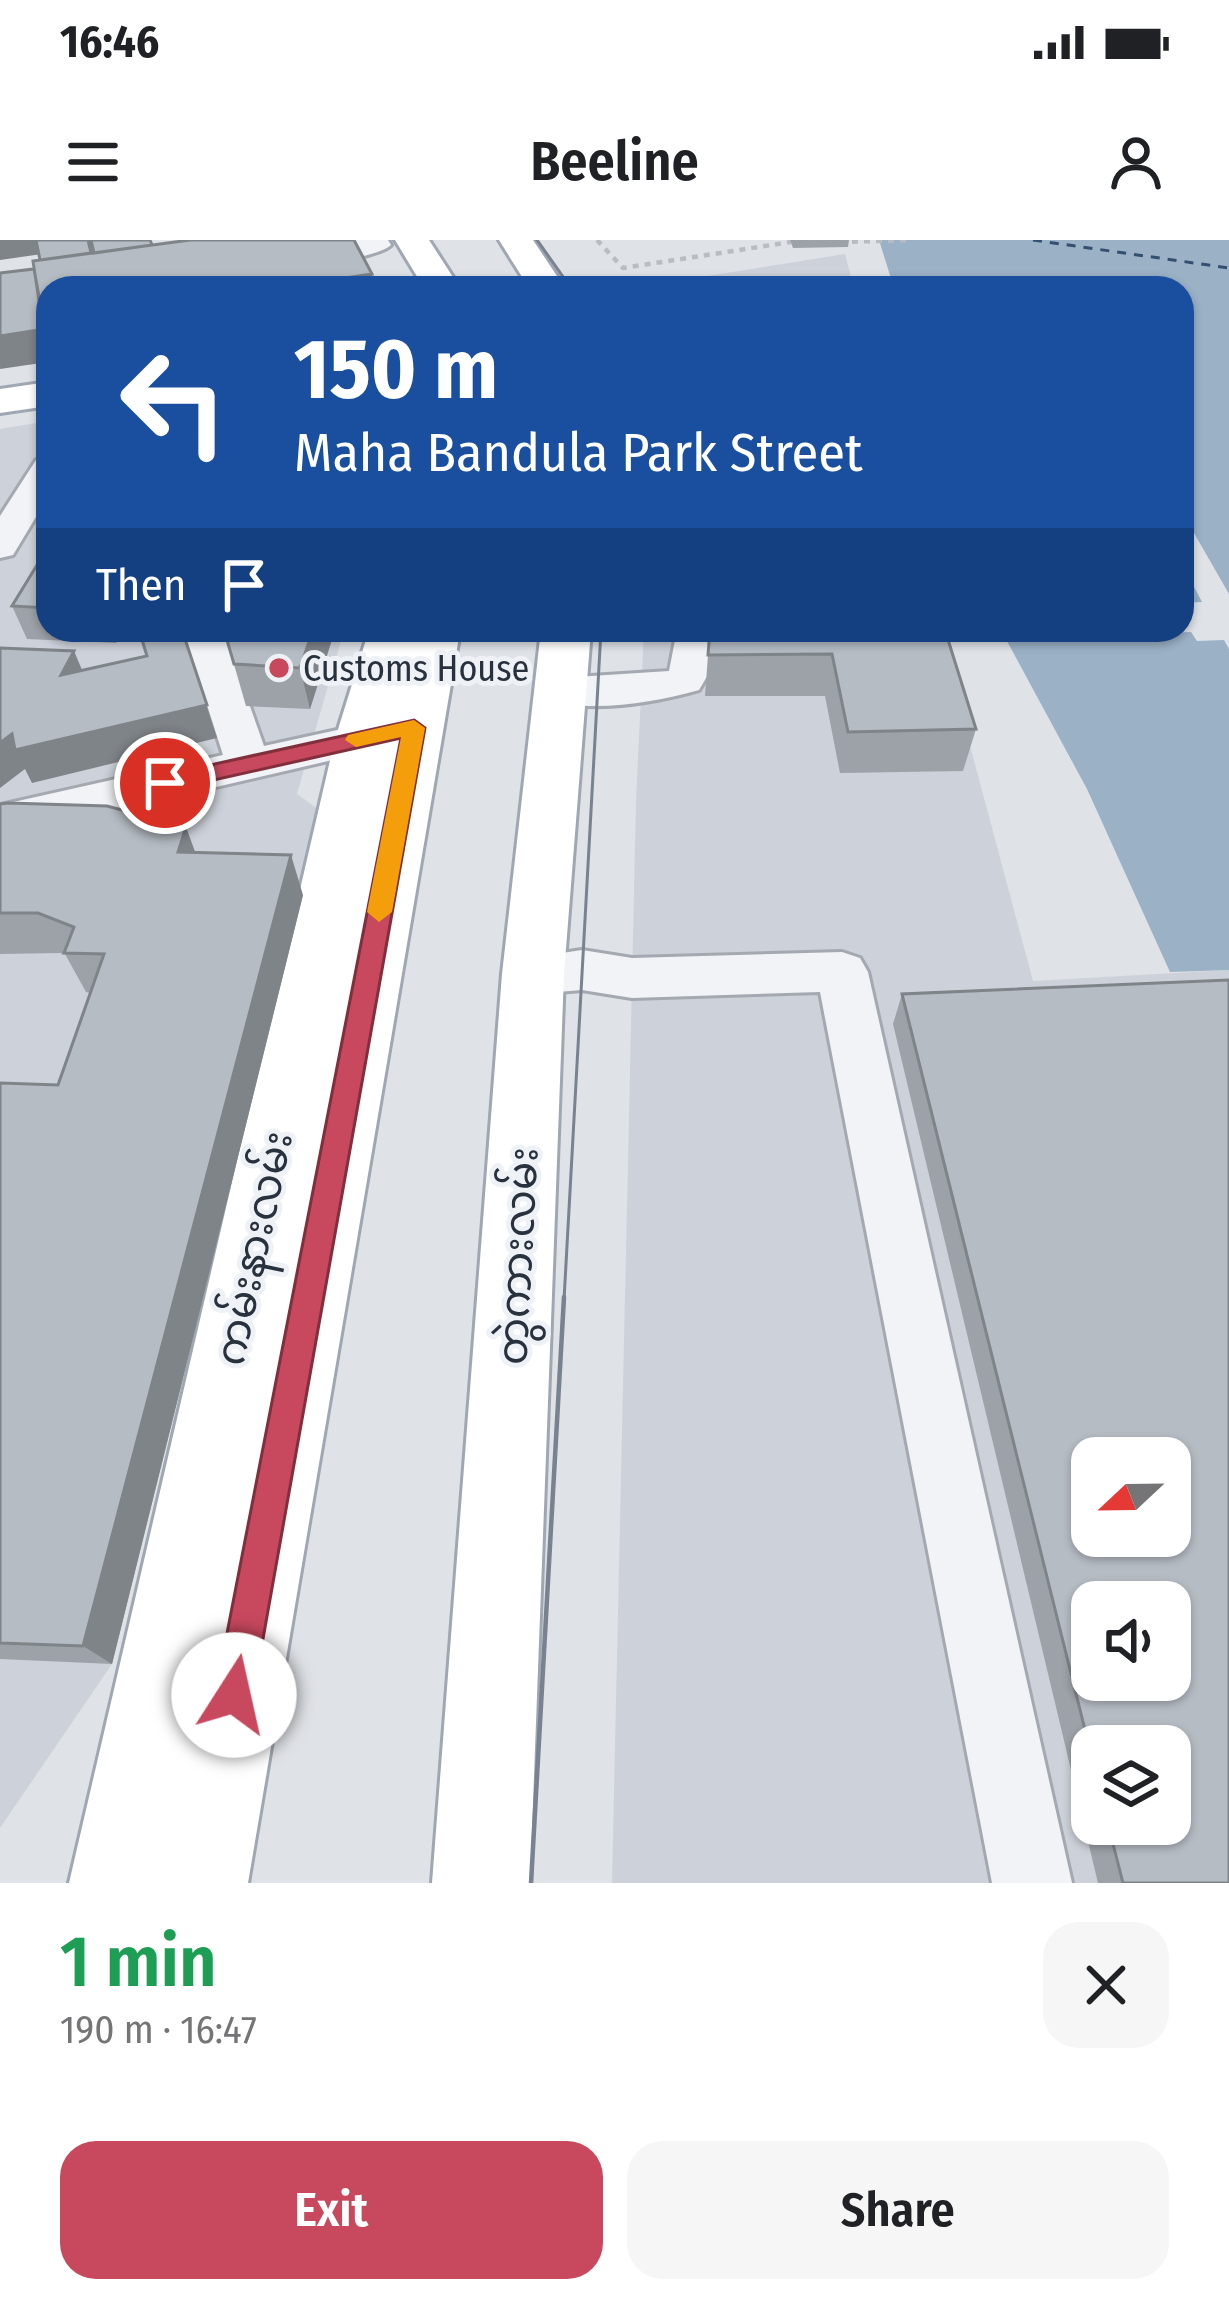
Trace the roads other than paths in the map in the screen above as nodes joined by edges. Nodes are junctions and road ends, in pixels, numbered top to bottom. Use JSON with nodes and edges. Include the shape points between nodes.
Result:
{"nodes":[{"id":1,"x":516,"y":240,"type":"edge"},
{"id":2,"x":388,"y":242,"type":"edge"},
{"id":3,"x":259,"y":262,"type":"edge"},
{"id":4,"x":398,"y":276,"type":"edge"},
{"id":5,"x":428,"y":276,"type":"edge"},
{"id":6,"x":539,"y":276,"type":"edge"},
{"id":7,"x":36,"y":396,"type":"edge"},
{"id":8,"x":0,"y":401,"type":"edge"},
{"id":9,"x":36,"y":487,"type":"edge"},
{"id":10,"x":0,"y":547,"type":"edge"},
{"id":11,"x":207,"y":642,"type":"edge"},
{"id":12,"x":393,"y":642,"type":"edge"},
{"id":13,"x":430,"y":642,"type":"edge"},
{"id":14,"x":696,"y":642,"type":"edge"},
{"id":15,"x":563,"y":661,"type":"edge"},
{"id":16,"x":388,"y":733,"type":"junction"},
{"id":17,"x":248,"y":764,"type":"junction"},
{"id":18,"x":0,"y":821,"type":"edge"},
{"id":19,"x":532,"y":974,"type":"junction"},
{"id":20,"x":146,"y":1870,"type":"edge"},
{"id":21,"x":482,"y":1883,"type":"edge"},
{"id":22,"x":1032,"y":1883,"type":"edge"}],
"edges":[{"from":1,"to":6,"type":"main road"},
{"from":2,"to":3,"type":"street"},
{"from":2,"to":4,"type":"main road"},
{"from":2,"to":5,"type":"main road"},
{"from":7,"to":8,"type":"main road"},
{"from":9,"to":10,"type":"street"},
{"from":11,"to":17,"type":"street"},
{"from":12,"to":16,"type":"main road","name":"ကမ်းနားလမ်း"},
{"from":13,"to":16,"type":"main road","name":"ကမ်းနားလမ်း"},
{"from":14,"to":15,"type":"street","via":[[684,681],[649,689]]},
{"from":15,"to":19,"type":"main road","name":"တွဲကားလမ်း"},
{"from":16,"to":17,"type":"street"},
{"from":16,"to":20,"type":"main road","name":"ကမ်းနားလမ်း"},
{"from":17,"to":18,"type":"street"},
{"from":19,"to":21,"type":"main road","name":"တွဲကားလမ်း"},
{"from":19,"to":22,"type":"street","via":[[842,972],[873,1005]]}]}
